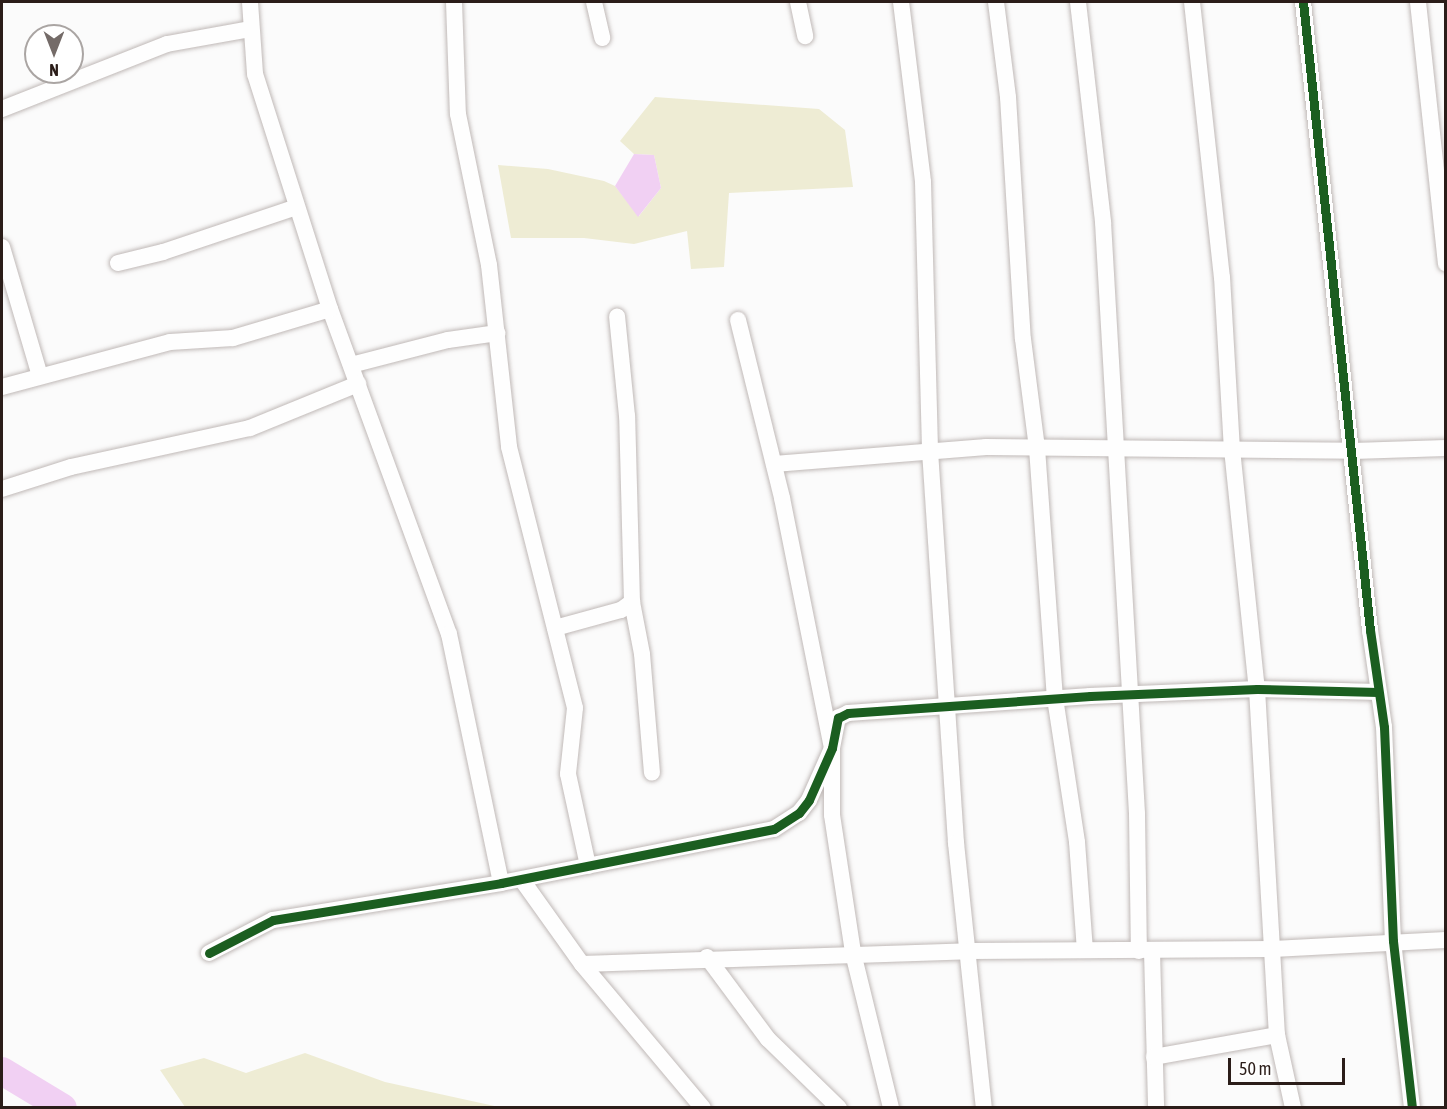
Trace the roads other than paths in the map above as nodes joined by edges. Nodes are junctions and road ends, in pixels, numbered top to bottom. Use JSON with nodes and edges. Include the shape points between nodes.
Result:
{"nodes":[{"id":1,"x":250,"y":2,"type":"edge"},
{"id":2,"x":454,"y":2,"type":"edge"},
{"id":3,"x":594,"y":2,"type":"edge"},
{"id":4,"x":798,"y":2,"type":"edge"},
{"id":5,"x":901,"y":2,"type":"edge"},
{"id":6,"x":996,"y":2,"type":"edge"},
{"id":7,"x":1078,"y":2,"type":"edge"},
{"id":8,"x":1192,"y":2,"type":"edge"},
{"id":9,"x":1303,"y":2,"type":"edge"},
{"id":10,"x":1418,"y":2,"type":"edge"},
{"id":11,"x":250,"y":29,"type":"junction"},
{"id":12,"x":805,"y":36,"type":"dead end"},
{"id":13,"x":602,"y":38,"type":"dead end"},
{"id":14,"x":2,"y":109,"type":"edge"},
{"id":15,"x":297,"y":207,"type":"junction"},
{"id":16,"x":2,"y":247,"type":"edge"},
{"id":17,"x":118,"y":263,"type":"dead end"},
{"id":18,"x":1446,"y":264,"type":"edge"},
{"id":19,"x":7,"y":293,"type":"edge"},
{"id":20,"x":330,"y":309,"type":"junction"},
{"id":21,"x":617,"y":316,"type":"dead end"},
{"id":22,"x":738,"y":320,"type":"dead end"},
{"id":23,"x":498,"y":333,"type":"junction"},
{"id":24,"x":351,"y":365,"type":"junction"},
{"id":25,"x":40,"y":376,"type":"junction"},
{"id":26,"x":358,"y":384,"type":"junction"},
{"id":27,"x":2,"y":387,"type":"edge"},
{"id":28,"x":1114,"y":447,"type":"junction"},
{"id":29,"x":1446,"y":447,"type":"edge"},
{"id":30,"x":1037,"y":448,"type":"junction"},
{"id":31,"x":930,"y":450,"type":"junction"},
{"id":32,"x":1232,"y":450,"type":"junction"},
{"id":33,"x":1353,"y":450,"type":"junction"},
{"id":34,"x":774,"y":464,"type":"junction"},
{"id":35,"x":2,"y":489,"type":"edge"},
{"id":36,"x":632,"y":602,"type":"junction"},
{"id":37,"x":555,"y":628,"type":"junction"},
{"id":38,"x":1257,"y":689,"type":"junction"},
{"id":39,"x":1378,"y":692,"type":"junction"},
{"id":40,"x":1128,"y":694,"type":"junction"},
{"id":41,"x":1055,"y":698,"type":"junction"},
{"id":42,"x":949,"y":705,"type":"junction"},
{"id":43,"x":832,"y":748,"type":"junction"},
{"id":44,"x":652,"y":773,"type":"dead end"},
{"id":45,"x":588,"y":866,"type":"junction"},
{"id":46,"x":522,"y":880,"type":"junction"},
{"id":47,"x":501,"y":884,"type":"junction"},
{"id":48,"x":1446,"y":940,"type":"edge"},
{"id":49,"x":1393,"y":941,"type":"junction"},
{"id":50,"x":1273,"y":949,"type":"junction"},
{"id":51,"x":1085,"y":950,"type":"junction"},
{"id":52,"x":969,"y":951,"type":"junction"},
{"id":53,"x":1146,"y":951,"type":"junction"},
{"id":54,"x":209,"y":953,"type":"dead end"},
{"id":55,"x":853,"y":953,"type":"junction"},
{"id":56,"x":706,"y":957,"type":"junction"},
{"id":57,"x":582,"y":964,"type":"junction"},
{"id":58,"x":1277,"y":1035,"type":"junction"},
{"id":59,"x":1154,"y":1057,"type":"junction"},
{"id":60,"x":703,"y":1107,"type":"edge"},
{"id":61,"x":838,"y":1107,"type":"edge"},
{"id":62,"x":891,"y":1107,"type":"edge"},
{"id":63,"x":984,"y":1107,"type":"edge"},
{"id":64,"x":1156,"y":1107,"type":"edge"},
{"id":65,"x":1293,"y":1107,"type":"edge"},
{"id":66,"x":1412,"y":1107,"type":"edge"}],
"edges":[{"from":1,"to":11,"type":"street"},
{"from":2,"to":23,"type":"street","via":[[458,114],[489,266]]},
{"from":3,"to":13,"type":"street"},
{"from":4,"to":12,"type":"street"},
{"from":5,"to":31,"type":"street","via":[[922,182]]},
{"from":6,"to":30,"type":"street","via":[[1008,97],[1023,339]]},
{"from":7,"to":28,"type":"street","via":[[1103,222]]},
{"from":8,"to":32,"type":"street","via":[[1222,278]]},
{"from":9,"to":33,"type":"street"},
{"from":10,"to":18,"type":"street"},
{"from":11,"to":14,"type":"street","via":[[167,44]]},
{"from":11,"to":15,"type":"street","via":[[255,74]]},
{"from":15,"to":17,"type":"street"},
{"from":15,"to":20,"type":"street"},
{"from":16,"to":19,"type":"street"},
{"from":19,"to":25,"type":"street"},
{"from":20,"to":24,"type":"street"},
{"from":20,"to":25,"type":"street","via":[[233,338],[170,342]]},
{"from":21,"to":36,"type":"street","via":[[627,416]]},
{"from":22,"to":34,"type":"street"},
{"from":23,"to":24,"type":"street","via":[[448,340]]},
{"from":23,"to":37,"type":"street","via":[[509,447]]},
{"from":24,"to":26,"type":"street"},
{"from":25,"to":27,"type":"street"},
{"from":26,"to":35,"type":"street","via":[[250,428],[71,467]]},
{"from":26,"to":47,"type":"street","via":[[449,634]]},
{"from":28,"to":30,"type":"street"},
{"from":28,"to":32,"type":"street"},
{"from":28,"to":40,"type":"street"},
{"from":29,"to":33,"type":"street"},
{"from":30,"to":31,"type":"street"},
{"from":30,"to":41,"type":"street"},
{"from":31,"to":34,"type":"street"},
{"from":31,"to":42,"type":"street"},
{"from":32,"to":33,"type":"street"},
{"from":32,"to":38,"type":"street"},
{"from":33,"to":39,"type":"street"},
{"from":34,"to":43,"type":"street"},
{"from":36,"to":37,"type":"street","via":[[621,610]]},
{"from":36,"to":44,"type":"street","via":[[642,654]]},
{"from":37,"to":45,"type":"street","via":[[575,708],[568,774]]},
{"from":38,"to":39,"type":"street"},
{"from":38,"to":40,"type":"street"},
{"from":38,"to":50,"type":"street"},
{"from":39,"to":49,"type":"street","via":[[1384,727]]},
{"from":40,"to":41,"type":"street"},
{"from":40,"to":53,"type":"street"},
{"from":41,"to":42,"type":"street"},
{"from":41,"to":51,"type":"street","via":[[1077,842]]},
{"from":42,"to":43,"type":"street","via":[[842,715],[836,724]]},
{"from":42,"to":52,"type":"street","via":[[956,843]]},
{"from":43,"to":45,"type":"street","via":[[809,800],[799,813],[774,829]]},
{"from":43,"to":55,"type":"street","via":[[832,815]]},
{"from":45,"to":46,"type":"street"},
{"from":46,"to":47,"type":"street"},
{"from":46,"to":57,"type":"street"},
{"from":47,"to":54,"type":"street","via":[[273,920]]},
{"from":48,"to":49,"type":"street"},
{"from":49,"to":50,"type":"street"},
{"from":49,"to":66,"type":"street"},
{"from":50,"to":53,"type":"street"},
{"from":50,"to":58,"type":"street"},
{"from":51,"to":52,"type":"street"},
{"from":51,"to":53,"type":"street"},
{"from":52,"to":55,"type":"street"},
{"from":52,"to":63,"type":"street"},
{"from":53,"to":59,"type":"street"},
{"from":55,"to":56,"type":"street"},
{"from":55,"to":62,"type":"street"},
{"from":56,"to":57,"type":"street"},
{"from":56,"to":61,"type":"street","via":[[768,1039]]},
{"from":57,"to":60,"type":"street"},
{"from":58,"to":59,"type":"street"},
{"from":58,"to":65,"type":"street"},
{"from":59,"to":64,"type":"street"}]}
